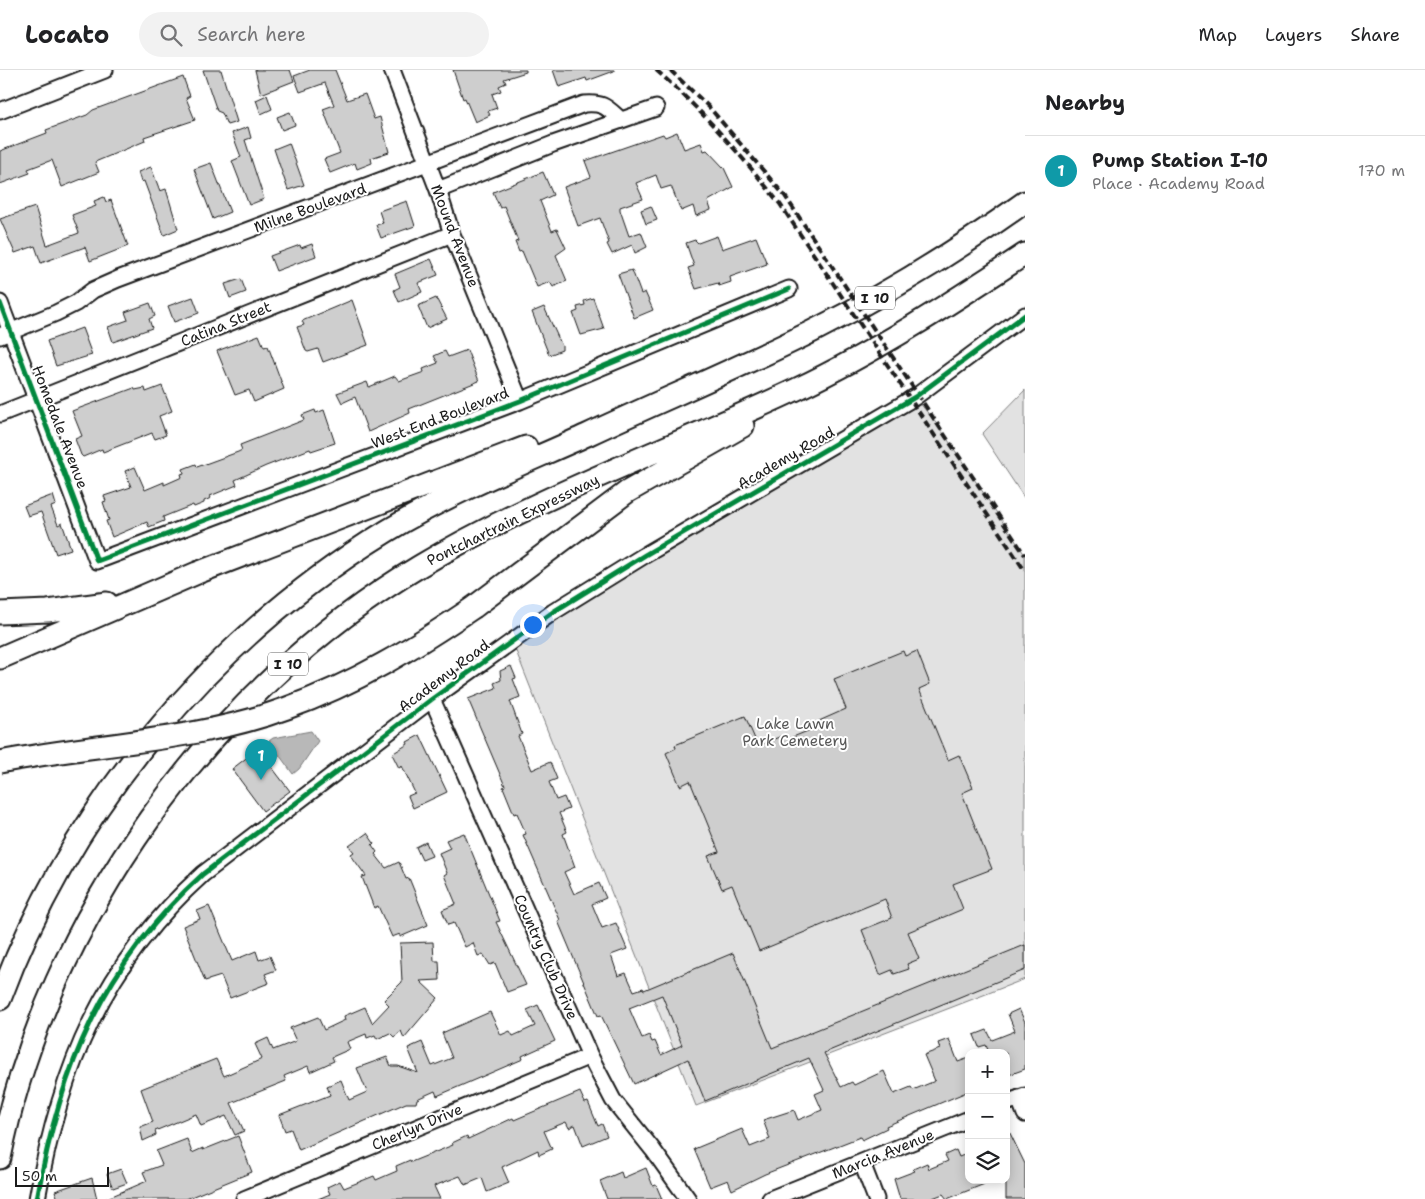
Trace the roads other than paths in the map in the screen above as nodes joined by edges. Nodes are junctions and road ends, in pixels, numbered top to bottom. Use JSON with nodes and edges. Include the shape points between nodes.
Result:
{"nodes":[{"id":1,"x":105,"y":70,"type":"edge"},
{"id":2,"x":392,"y":70,"type":"edge"},
{"id":3,"x":656,"y":108,"type":"dead end"},
{"id":4,"x":0,"y":111,"type":"edge"},
{"id":5,"x":621,"y":120,"type":"junction"},
{"id":6,"x":428,"y":165,"type":"junction"},
{"id":7,"x":438,"y":190,"type":"junction"},
{"id":8,"x":1025,"y":202,"type":"edge"},
{"id":9,"x":452,"y":234,"type":"junction"},
{"id":10,"x":1025,"y":254,"type":"edge"},
{"id":11,"x":789,"y":290,"type":"dead end"},
{"id":12,"x":0,"y":303,"type":"edge"},
{"id":13,"x":1025,"y":315,"type":"edge"},
{"id":14,"x":5,"y":334,"type":"edge"},
{"id":15,"x":732,"y":368,"type":"junction"},
{"id":16,"x":797,"y":389,"type":"junction"},
{"id":17,"x":37,"y":399,"type":"junction"},
{"id":18,"x":520,"y":401,"type":"junction"},
{"id":19,"x":0,"y":414,"type":"edge"},
{"id":20,"x":97,"y":561,"type":"joint"},
{"id":21,"x":137,"y":598,"type":"junction"},
{"id":22,"x":0,"y":612,"type":"edge"},
{"id":23,"x":0,"y":658,"type":"edge"},
{"id":24,"x":432,"y":700,"type":"junction"},
{"id":25,"x":0,"y":762,"type":"edge"},
{"id":26,"x":0,"y":999,"type":"edge"},
{"id":27,"x":590,"y":1056,"type":"junction"},
{"id":28,"x":1017,"y":1099,"type":"edge"},
{"id":29,"x":1025,"y":1114,"type":"edge"},
{"id":30,"x":965,"y":1121,"type":"edge"},
{"id":31,"x":0,"y":1158,"type":"edge"},
{"id":32,"x":862,"y":1163,"type":"junction"},
{"id":33,"x":37,"y":1199,"type":"edge"},
{"id":34,"x":244,"y":1199,"type":"edge"},
{"id":35,"x":688,"y":1199,"type":"edge"},
{"id":36,"x":770,"y":1199,"type":"edge"},
{"id":37,"x":876,"y":1199,"type":"edge"}],
"edges":[{"from":1,"to":4,"type":"street"},
{"from":2,"to":6,"type":"street","name":"Mound Avenue"},
{"from":3,"to":5,"type":"street"},
{"from":5,"to":6,"type":"street","name":"Milne Boulevard","via":[[603,104],[584,104]]},
{"from":5,"to":7,"type":"street"},
{"from":6,"to":7,"type":"street","name":"Mound Avenue"},
{"from":6,"to":14,"type":"street","name":"Milne Boulevard","via":[[118,279],[62,310]]},
{"from":7,"to":9,"type":"street","name":"Mound Avenue"},
{"from":8,"to":15,"type":"highway","number":"I 10","via":[[888,291],[812,332]]},
{"from":9,"to":17,"type":"street","name":"Catina Street"},
{"from":9,"to":18,"type":"street","name":"Mound Avenue"},
{"from":10,"to":16,"type":"highway","name":"Pontchartrain Expressway","number":"I 10","via":[[861,357]]},
{"from":11,"to":18,"type":"street","name":"West End Boulevard"},
{"from":12,"to":14,"type":"street","name":"Homedale Avenue"},
{"from":13,"to":24,"type":"street","name":"Academy Road","via":[[915,397],[553,612]]},
{"from":14,"to":17,"type":"street","name":"Homedale Avenue"},
{"from":15,"to":21,"type":"highway"},
{"from":15,"to":26,"type":"highway","number":"I 10","via":[[389,530],[284,603],[202,679],[122,776],[69,855],[46,896]]},
{"from":16,"to":25,"type":"highway","bridge":true,"via":[[736,431],[627,492],[474,607],[409,650],[340,686],[286,709],[233,724],[177,736]]},
{"from":16,"to":31,"type":"highway","name":"Pontchartrain Expressway","number":"I 10","via":[[526,510],[418,567],[304,650],[244,705],[158,806],[81,932],[30,1052],[5,1131]]},
{"from":17,"to":19,"type":"street","name":"Catina Street"},
{"from":17,"to":20,"type":"street","name":"Homedale Avenue"},
{"from":18,"to":20,"type":"street","name":"West End Boulevard"},
{"from":21,"to":22,"type":"highway","via":[[48,611]]},
{"from":21,"to":23,"type":"highway"},
{"from":24,"to":27,"type":"street","name":"Country Club Drive"},
{"from":24,"to":33,"type":"street","name":"Academy Road","via":[[203,874],[153,925],[102,997],[66,1077]]},
{"from":27,"to":34,"type":"street","name":"Cherlyn Drive"},
{"from":27,"to":35,"type":"street","name":"Country Club Drive","via":[[613,1100]]},
{"from":28,"to":29,"type":"street"},
{"from":30,"to":32,"type":"street","name":"Marcia Avenue"},
{"from":32,"to":36,"type":"street","name":"Marcia Avenue"},
{"from":32,"to":37,"type":"street"}]}
